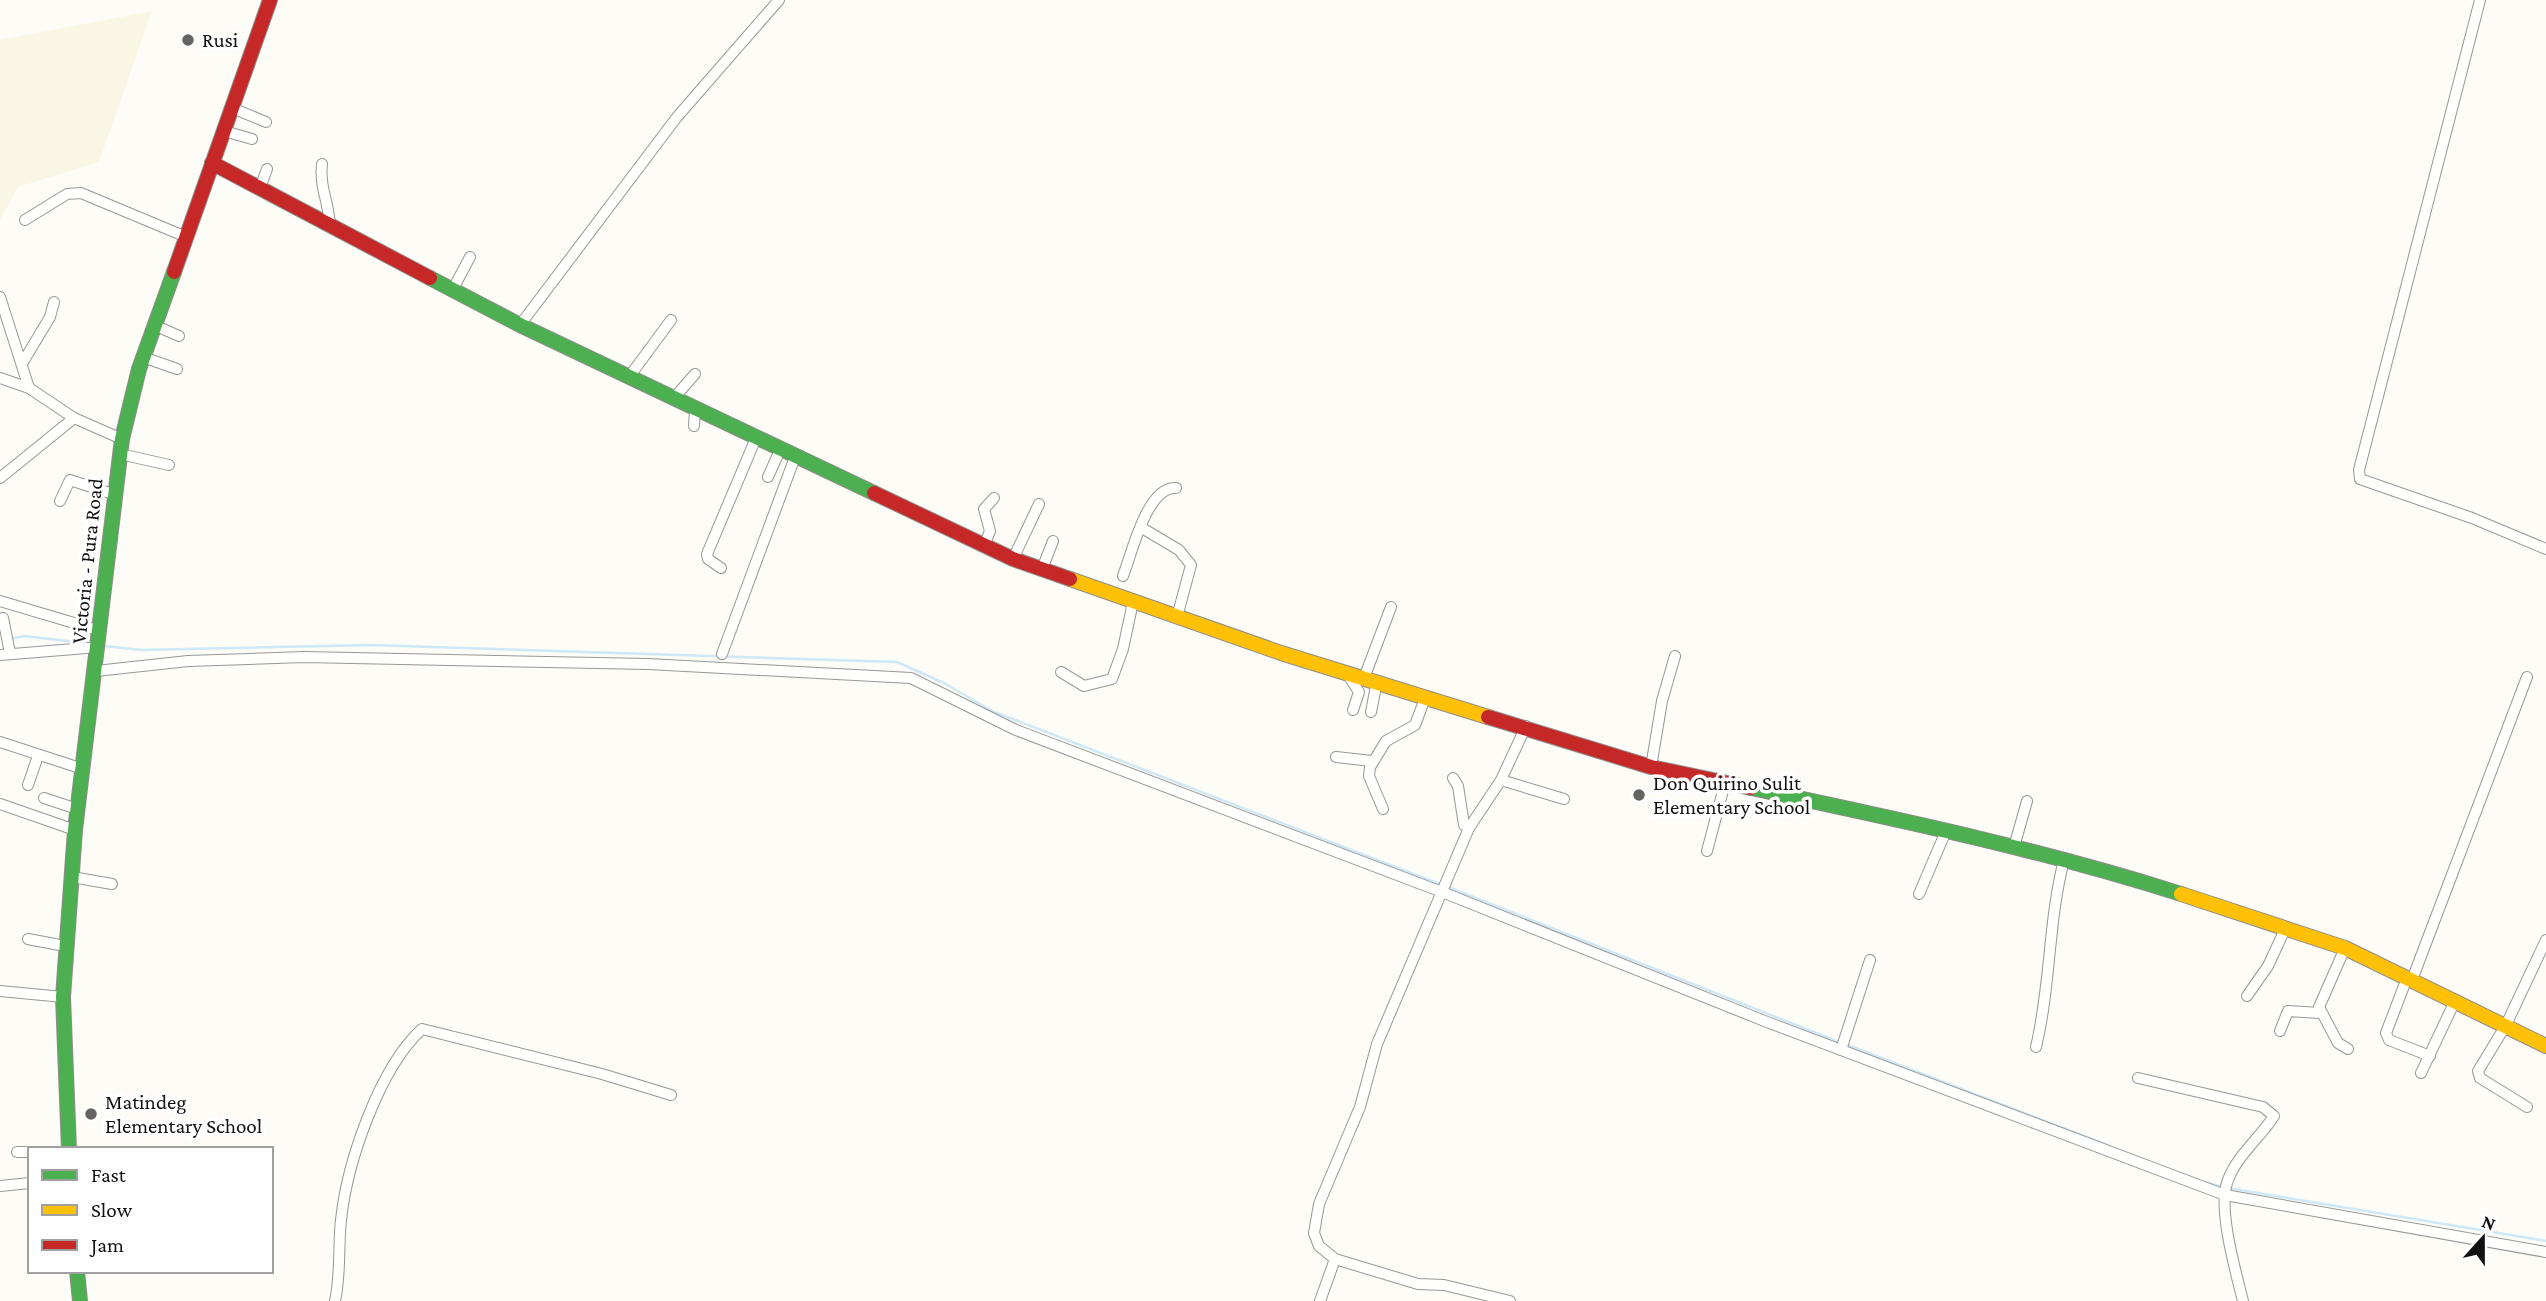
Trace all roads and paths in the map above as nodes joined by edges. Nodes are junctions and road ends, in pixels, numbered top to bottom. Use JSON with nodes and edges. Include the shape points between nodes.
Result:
{"nodes":[{"id":1,"x":270,"y":0,"type":"edge"},
{"id":2,"x":779,"y":0,"type":"edge"},
{"id":3,"x":2480,"y":0,"type":"edge"},
{"id":4,"x":232,"y":108,"type":"junction"},
{"id":5,"x":266,"y":122,"type":"dead end"},
{"id":6,"x":223,"y":131,"type":"junction"},
{"id":7,"x":252,"y":139,"type":"dead end"},
{"id":8,"x":212,"y":163,"type":"junction"},
{"id":9,"x":322,"y":164,"type":"dead end"},
{"id":10,"x":267,"y":169,"type":"dead end"},
{"id":11,"x":260,"y":188,"type":"junction"},
{"id":12,"x":25,"y":220,"type":"dead end"},
{"id":13,"x":330,"y":225,"type":"junction"},
{"id":14,"x":184,"y":236,"type":"junction"},
{"id":15,"x":470,"y":257,"type":"dead end"},
{"id":16,"x":453,"y":289,"type":"junction"},
{"id":17,"x":0,"y":297,"type":"edge"},
{"id":18,"x":54,"y":302,"type":"dead end"},
{"id":19,"x":671,"y":320,"type":"dead end"},
{"id":20,"x":154,"y":325,"type":"junction"},
{"id":21,"x":520,"y":325,"type":"junction"},
{"id":22,"x":179,"y":336,"type":"dead end"},
{"id":23,"x":143,"y":357,"type":"junction"},
{"id":24,"x":23,"y":362,"type":"junction"},
{"id":25,"x":177,"y":369,"type":"dead end"},
{"id":26,"x":695,"y":374,"type":"dead end"},
{"id":27,"x":629,"y":377,"type":"junction"},
{"id":28,"x":5,"y":380,"type":"edge"},
{"id":29,"x":29,"y":388,"type":"junction"},
{"id":30,"x":0,"y":393,"type":"edge"},
{"id":31,"x":673,"y":399,"type":"junction"},
{"id":32,"x":695,"y":410,"type":"junction"},
{"id":33,"x":74,"y":418,"type":"junction"},
{"id":34,"x":694,"y":426,"type":"dead end"},
{"id":35,"x":755,"y":438,"type":"junction"},
{"id":36,"x":121,"y":446,"type":"junction"},
{"id":37,"x":780,"y":450,"type":"junction"},
{"id":38,"x":795,"y":457,"type":"junction"},
{"id":39,"x":169,"y":465,"type":"dead end"},
{"id":40,"x":768,"y":477,"type":"dead end"},
{"id":41,"x":0,"y":478,"type":"edge"},
{"id":42,"x":1176,"y":488,"type":"dead end"},
{"id":43,"x":116,"y":495,"type":"junction"},
{"id":44,"x":994,"y":498,"type":"dead end"},
{"id":45,"x":60,"y":501,"type":"dead end"},
{"id":46,"x":1039,"y":503,"type":"dead end"},
{"id":47,"x":1142,"y":528,"type":"junction"},
{"id":48,"x":1053,"y":541,"type":"dead end"},
{"id":49,"x":984,"y":546,"type":"junction"},
{"id":50,"x":2546,"y":549,"type":"edge"},
{"id":51,"x":1013,"y":559,"type":"junction"},
{"id":52,"x":721,"y":568,"type":"dead end"},
{"id":53,"x":1042,"y":569,"type":"junction"},
{"id":54,"x":1123,"y":576,"type":"dead end"},
{"id":55,"x":0,"y":601,"type":"edge"},
{"id":56,"x":1133,"y":602,"type":"junction"},
{"id":57,"x":1391,"y":607,"type":"dead end"},
{"id":58,"x":1177,"y":617,"type":"junction"},
{"id":59,"x":3,"y":618,"type":"dead end"},
{"id":60,"x":101,"y":631,"type":"junction"},
{"id":61,"x":99,"y":647,"type":"junction"},
{"id":62,"x":5,"y":654,"type":"edge"},
{"id":63,"x":722,"y":654,"type":"dead end"},
{"id":64,"x":1675,"y":656,"type":"dead end"},
{"id":65,"x":96,"y":671,"type":"junction"},
{"id":66,"x":1061,"y":672,"type":"dead end"},
{"id":67,"x":1346,"y":673,"type":"junction"},
{"id":68,"x":2527,"y":677,"type":"dead end"},
{"id":69,"x":1370,"y":680,"type":"junction"},
{"id":70,"x":1426,"y":696,"type":"junction"},
{"id":71,"x":1353,"y":710,"type":"dead end"},
{"id":72,"x":1371,"y":712,"type":"dead end"},
{"id":73,"x":1526,"y":726,"type":"junction"},
{"id":74,"x":0,"y":742,"type":"edge"},
{"id":75,"x":38,"y":756,"type":"junction"},
{"id":76,"x":1336,"y":757,"type":"dead end"},
{"id":77,"x":1372,"y":761,"type":"junction"},
{"id":78,"x":1651,"y":766,"type":"junction"},
{"id":79,"x":83,"y":769,"type":"junction"},
{"id":80,"x":1453,"y":778,"type":"dead end"},
{"id":81,"x":1501,"y":780,"type":"junction"},
{"id":82,"x":1725,"y":783,"type":"junction"},
{"id":83,"x":28,"y":785,"type":"dead end"},
{"id":84,"x":44,"y":798,"type":"dead end"},
{"id":85,"x":1563,"y":799,"type":"dead end"},
{"id":86,"x":2027,"y":801,"type":"dead end"},
{"id":87,"x":0,"y":804,"type":"edge"},
{"id":88,"x":77,"y":808,"type":"junction"},
{"id":89,"x":1383,"y":809,"type":"dead end"},
{"id":90,"x":1469,"y":828,"type":"junction"},
{"id":91,"x":75,"y":830,"type":"junction"},
{"id":92,"x":1946,"y":831,"type":"junction"},
{"id":93,"x":2014,"y":847,"type":"junction"},
{"id":94,"x":1707,"y":851,"type":"dead end"},
{"id":95,"x":2064,"y":860,"type":"junction"},
{"id":96,"x":72,"y":877,"type":"junction"},
{"id":97,"x":112,"y":884,"type":"dead end"},
{"id":98,"x":1441,"y":892,"type":"junction"},
{"id":99,"x":1919,"y":894,"type":"dead end"},
{"id":100,"x":2286,"y":927,"type":"junction"},
{"id":101,"x":28,"y":939,"type":"dead end"},
{"id":102,"x":2546,"y":940,"type":"edge"},
{"id":103,"x":65,"y":946,"type":"junction"},
{"id":104,"x":2345,"y":948,"type":"junction"},
{"id":105,"x":1870,"y":960,"type":"dead end"},
{"id":106,"x":2410,"y":979,"type":"junction"},
{"id":107,"x":0,"y":991,"type":"edge"},
{"id":108,"x":2247,"y":996,"type":"dead end"},
{"id":109,"x":63,"y":997,"type":"junction"},
{"id":110,"x":2455,"y":1001,"type":"junction"},
{"id":111,"x":2320,"y":1013,"type":"junction"},
{"id":112,"x":2507,"y":1026,"type":"junction"},
{"id":113,"x":2280,"y":1031,"type":"dead end"},
{"id":114,"x":2546,"y":1046,"type":"edge"},
{"id":115,"x":2036,"y":1047,"type":"dead end"},
{"id":116,"x":2348,"y":1049,"type":"dead end"},
{"id":117,"x":1841,"y":1050,"type":"junction"},
{"id":118,"x":2430,"y":1056,"type":"junction"},
{"id":119,"x":2421,"y":1073,"type":"dead end"},
{"id":120,"x":2138,"y":1078,"type":"dead end"},
{"id":121,"x":671,"y":1096,"type":"dead end"},
{"id":122,"x":2527,"y":1107,"type":"dead end"},
{"id":123,"x":68,"y":1147,"type":"edge"},
{"id":124,"x":17,"y":1152,"type":"dead end"},
{"id":125,"x":28,"y":1152,"type":"edge"},
{"id":126,"x":28,"y":1183,"type":"edge"},
{"id":127,"x":0,"y":1186,"type":"edge"},
{"id":128,"x":2225,"y":1195,"type":"junction"},
{"id":129,"x":2546,"y":1252,"type":"edge"},
{"id":130,"x":1335,"y":1259,"type":"junction"},
{"id":131,"x":77,"y":1273,"type":"edge"},
{"id":132,"x":80,"y":1301,"type":"edge"},
{"id":133,"x":335,"y":1301,"type":"edge"},
{"id":134,"x":1320,"y":1301,"type":"edge"},
{"id":135,"x":1510,"y":1301,"type":"edge"},
{"id":136,"x":2243,"y":1301,"type":"edge"}],
"edges":[{"from":1,"to":4,"type":"street","name":"Victoria - Pura Road"},
{"from":2,"to":21,"type":"street","via":[[677,117]]},
{"from":3,"to":50,"type":"street","via":[[2360,479]]},
{"from":4,"to":5,"type":"street"},
{"from":4,"to":6,"type":"street","name":"Victoria - Pura Road"},
{"from":6,"to":7,"type":"street"},
{"from":6,"to":8,"type":"street","name":"Victoria - Pura Road"},
{"from":8,"to":11,"type":"street"},
{"from":8,"to":14,"type":"street","name":"Victoria - Pura Road"},
{"from":9,"to":13,"type":"street"},
{"from":10,"to":11,"type":"street"},
{"from":11,"to":13,"type":"street"},
{"from":12,"to":14,"type":"street","via":[[67,194],[81,193]]},
{"from":13,"to":16,"type":"street"},
{"from":14,"to":20,"type":"street","name":"Victoria - Pura Road"},
{"from":15,"to":16,"type":"street"},
{"from":16,"to":21,"type":"street"},
{"from":17,"to":24,"type":"street"},
{"from":18,"to":24,"type":"street"},
{"from":19,"to":27,"type":"street"},
{"from":20,"to":22,"type":"street"},
{"from":20,"to":23,"type":"street","name":"Victoria - Pura Road"},
{"from":21,"to":27,"type":"street"},
{"from":23,"to":25,"type":"street"},
{"from":23,"to":36,"type":"street","name":"Victoria - Pura Road"},
{"from":24,"to":29,"type":"street"},
{"from":26,"to":31,"type":"street"},
{"from":27,"to":31,"type":"street"},
{"from":28,"to":29,"type":"street"},
{"from":28,"to":30,"type":"street"},
{"from":29,"to":33,"type":"street"},
{"from":31,"to":32,"type":"street"},
{"from":32,"to":34,"type":"street"},
{"from":32,"to":35,"type":"street"},
{"from":33,"to":36,"type":"street"},
{"from":33,"to":41,"type":"street"},
{"from":35,"to":37,"type":"street"},
{"from":35,"to":52,"type":"street","via":[[707,554]]},
{"from":36,"to":39,"type":"street"},
{"from":36,"to":43,"type":"street","name":"Victoria - Pura Road"},
{"from":37,"to":38,"type":"street"},
{"from":37,"to":40,"type":"street"},
{"from":38,"to":49,"type":"street"},
{"from":38,"to":63,"type":"street"},
{"from":42,"to":47,"type":"street","via":[[1168,487],[1154,498]]},
{"from":43,"to":45,"type":"street","via":[[70,480]]},
{"from":43,"to":60,"type":"street","name":"Victoria - Pura Road"},
{"from":44,"to":49,"type":"street","via":[[984,509],[990,531]]},
{"from":46,"to":51,"type":"street"},
{"from":47,"to":54,"type":"street"},
{"from":47,"to":58,"type":"street","via":[[1179,550],[1191,565]]},
{"from":48,"to":53,"type":"street"},
{"from":49,"to":51,"type":"street"},
{"from":51,"to":53,"type":"street"},
{"from":53,"to":56,"type":"street"},
{"from":55,"to":60,"type":"street"},
{"from":56,"to":58,"type":"street"},
{"from":56,"to":66,"type":"street","via":[[1112,679],[1084,686]]},
{"from":57,"to":69,"type":"street"},
{"from":58,"to":67,"type":"street"},
{"from":59,"to":62,"type":"street"},
{"from":60,"to":61,"type":"street","name":"Victoria - Pura Road"},
{"from":61,"to":62,"type":"street"},
{"from":61,"to":65,"type":"street","name":"Victoria - Pura Road"},
{"from":64,"to":78,"type":"street"},
{"from":65,"to":79,"type":"street","name":"Victoria - Pura Road"},
{"from":65,"to":98,"type":"street","via":[[304,657],[635,664],[902,676],[920,680],[1016,730]]},
{"from":67,"to":69,"type":"street"},
{"from":67,"to":71,"type":"street","via":[[1359,692]]},
{"from":68,"to":106,"type":"street"},
{"from":69,"to":70,"type":"street"},
{"from":69,"to":72,"type":"street"},
{"from":70,"to":73,"type":"street"},
{"from":70,"to":77,"type":"street","via":[[1415,725],[1386,741]]},
{"from":73,"to":78,"type":"street"},
{"from":73,"to":81,"type":"street"},
{"from":74,"to":75,"type":"street"},
{"from":75,"to":79,"type":"street"},
{"from":75,"to":83,"type":"street"},
{"from":76,"to":77,"type":"street"},
{"from":77,"to":89,"type":"street","via":[[1369,776]]},
{"from":78,"to":82,"type":"street"},
{"from":79,"to":88,"type":"street","name":"Victoria - Pura Road"},
{"from":80,"to":90,"type":"street","via":[[1464,825]]},
{"from":81,"to":85,"type":"street"},
{"from":81,"to":90,"type":"street"},
{"from":82,"to":92,"type":"street"},
{"from":82,"to":94,"type":"street"},
{"from":84,"to":88,"type":"street"},
{"from":86,"to":93,"type":"street"},
{"from":87,"to":91,"type":"street"},
{"from":88,"to":91,"type":"street","name":"Victoria - Pura Road"},
{"from":90,"to":98,"type":"street"},
{"from":91,"to":96,"type":"street","name":"Victoria - Pura Road"},
{"from":92,"to":93,"type":"street"},
{"from":92,"to":99,"type":"street"},
{"from":93,"to":95,"type":"street"},
{"from":95,"to":100,"type":"street"},
{"from":95,"to":115,"type":"street","via":[[2051,922],[2048,991]]},
{"from":96,"to":97,"type":"street"},
{"from":96,"to":103,"type":"street","name":"Victoria - Pura Road"},
{"from":98,"to":117,"type":"street"},
{"from":98,"to":130,"type":"street","via":[[1377,1044],[1360,1107],[1319,1204],[1314,1233],[1320,1246]]},
{"from":100,"to":104,"type":"street"},
{"from":100,"to":108,"type":"street","via":[[2268,966]]},
{"from":101,"to":103,"type":"street"},
{"from":102,"to":112,"type":"street"},
{"from":103,"to":109,"type":"street","name":"Victoria - Pura Road"},
{"from":104,"to":106,"type":"street"},
{"from":104,"to":111,"type":"street","via":[[2319,1000]]},
{"from":105,"to":117,"type":"street"},
{"from":106,"to":110,"type":"street"},
{"from":106,"to":118,"type":"street","via":[[2386,1033],[2389,1040]]},
{"from":107,"to":109,"type":"street"},
{"from":109,"to":123,"type":"street","name":"Victoria - Pura Road"},
{"from":110,"to":112,"type":"street"},
{"from":110,"to":118,"type":"street"},
{"from":111,"to":113,"type":"street","via":[[2288,1011]]},
{"from":111,"to":116,"type":"street","via":[[2338,1043]]},
{"from":112,"to":114,"type":"street"},
{"from":112,"to":122,"type":"street","via":[[2478,1071],[2480,1078]]},
{"from":117,"to":128,"type":"street"},
{"from":118,"to":119,"type":"street"},
{"from":120,"to":128,"type":"street","via":[[2272,1112],[2268,1125],[2227,1181]]},
{"from":121,"to":133,"type":"street","via":[[422,1029],[386,1079],[359,1144],[342,1209]]},
{"from":124,"to":125,"type":"street"},
{"from":126,"to":127,"type":"street"},
{"from":128,"to":129,"type":"street"},
{"from":128,"to":136,"type":"street"},
{"from":130,"to":134,"type":"street"},
{"from":130,"to":135,"type":"street","via":[[1418,1284],[1444,1285]]},
{"from":131,"to":132,"type":"street"}]}
